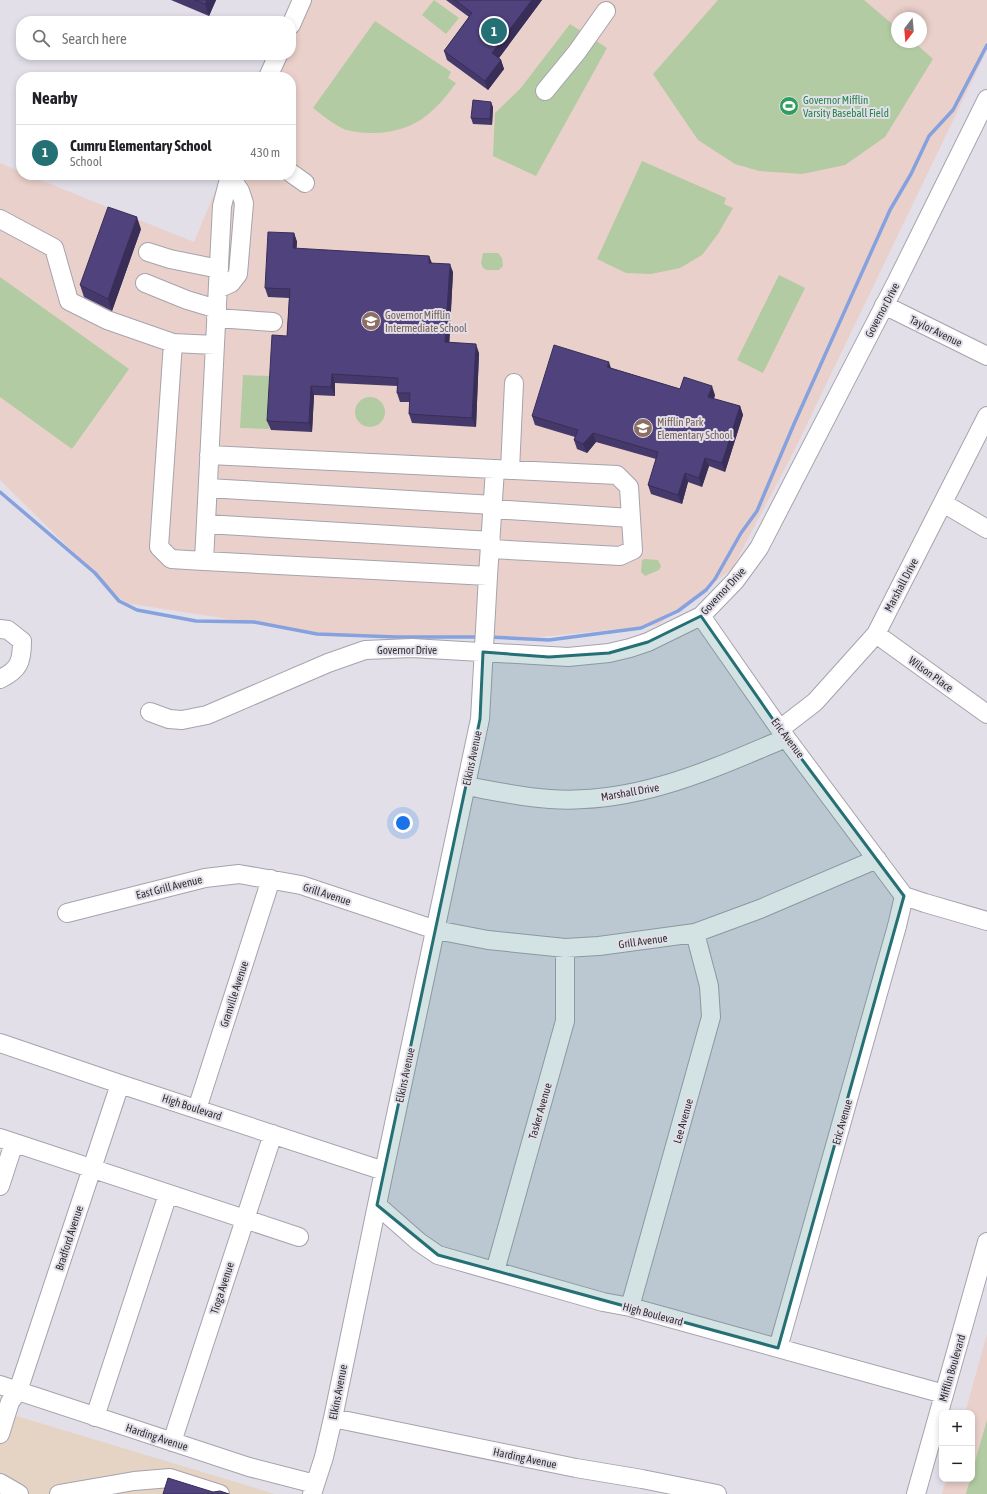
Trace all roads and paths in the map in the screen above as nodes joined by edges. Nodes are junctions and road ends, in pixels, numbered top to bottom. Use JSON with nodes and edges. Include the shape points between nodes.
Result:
{"nodes":[{"id":1,"x":302,"y":0,"type":"edge"},
{"id":2,"x":606,"y":11,"type":"dead end"},
{"id":3,"x":295,"y":16,"type":"edge"},
{"id":4,"x":276,"y":60,"type":"edge"},
{"id":5,"x":270,"y":72,"type":"edge"},
{"id":6,"x":545,"y":91,"type":"dead end"},
{"id":7,"x":987,"y":99,"type":"edge"},
{"id":8,"x":229,"y":180,"type":"edge"},
{"id":9,"x":233,"y":180,"type":"edge"},
{"id":10,"x":0,"y":219,"type":"edge"},
{"id":11,"x":148,"y":252,"type":"dead end"},
{"id":12,"x":219,"y":270,"type":"junction"},
{"id":13,"x":145,"y":283,"type":"dead end"},
{"id":14,"x":218,"y":289,"type":"junction"},
{"id":15,"x":884,"y":305,"type":"junction"},
{"id":16,"x":216,"y":313,"type":"junction"},
{"id":17,"x":273,"y":322,"type":"dead end"},
{"id":18,"x":173,"y":343,"type":"junction"},
{"id":19,"x":215,"y":345,"type":"junction"},
{"id":20,"x":987,"y":356,"type":"edge"},
{"id":21,"x":514,"y":383,"type":"dead end"},
{"id":22,"x":987,"y":416,"type":"edge"},
{"id":23,"x":209,"y":455,"type":"junction"},
{"id":24,"x":503,"y":469,"type":"junction"},
{"id":25,"x":208,"y":488,"type":"junction"},
{"id":26,"x":943,"y":503,"type":"junction"},
{"id":27,"x":493,"y":507,"type":"junction"},
{"id":28,"x":631,"y":518,"type":"junction"},
{"id":29,"x":206,"y":524,"type":"junction"},
{"id":30,"x":987,"y":529,"type":"edge"},
{"id":31,"x":490,"y":545,"type":"junction"},
{"id":32,"x":204,"y":562,"type":"junction"},
{"id":33,"x":488,"y":576,"type":"junction"},
{"id":34,"x":701,"y":616,"type":"junction"},
{"id":35,"x":0,"y":629,"type":"edge"},
{"id":36,"x":876,"y":634,"type":"junction"},
{"id":37,"x":483,"y":652,"type":"junction"},
{"id":38,"x":0,"y":679,"type":"edge"},
{"id":39,"x":150,"y":712,"type":"dead end"},
{"id":40,"x":987,"y":714,"type":"edge"},
{"id":41,"x":783,"y":734,"type":"junction"},
{"id":42,"x":466,"y":786,"type":"junction"},
{"id":43,"x":877,"y":859,"type":"junction"},
{"id":44,"x":271,"y":879,"type":"junction"},
{"id":45,"x":904,"y":896,"type":"junction"},
{"id":46,"x":67,"y":913,"type":"dead end"},
{"id":47,"x":987,"y":921,"type":"edge"},
{"id":48,"x":436,"y":930,"type":"junction"},
{"id":49,"x":695,"y":933,"type":"junction"},
{"id":50,"x":565,"y":948,"type":"junction"},
{"id":51,"x":0,"y":1043,"type":"edge"},
{"id":52,"x":120,"y":1084,"type":"junction"},
{"id":53,"x":196,"y":1109,"type":"junction"},
{"id":54,"x":273,"y":1134,"type":"junction"},
{"id":55,"x":7,"y":1140,"type":"edge"},
{"id":56,"x":92,"y":1168,"type":"junction"},
{"id":57,"x":384,"y":1171,"type":"junction"},
{"id":58,"x":0,"y":1186,"type":"edge"},
{"id":59,"x":168,"y":1194,"type":"junction"},
{"id":60,"x":377,"y":1205,"type":"junction"},
{"id":61,"x":245,"y":1219,"type":"junction"},
{"id":62,"x":299,"y":1237,"type":"dead end"},
{"id":63,"x":985,"y":1254,"type":"edge"},
{"id":64,"x":495,"y":1272,"type":"junction"},
{"id":65,"x":630,"y":1307,"type":"junction"},
{"id":66,"x":778,"y":1348,"type":"junction"},
{"id":67,"x":0,"y":1385,"type":"edge"},
{"id":68,"x":18,"y":1391,"type":"junction"},
{"id":69,"x":944,"y":1394,"type":"junction"},
{"id":70,"x":95,"y":1417,"type":"junction"},
{"id":71,"x":333,"y":1418,"type":"junction"},
{"id":72,"x":0,"y":1434,"type":"edge"},
{"id":73,"x":172,"y":1442,"type":"junction"},
{"id":74,"x":0,"y":1483,"type":"edge"},
{"id":75,"x":313,"y":1489,"type":"edge"},
{"id":76,"x":20,"y":1494,"type":"edge"},
{"id":77,"x":59,"y":1494,"type":"edge"},
{"id":78,"x":220,"y":1494,"type":"edge"},
{"id":79,"x":717,"y":1494,"type":"edge"},
{"id":80,"x":916,"y":1494,"type":"edge"}],
"edges":[{"from":1,"to":3,"type":"street"},
{"from":2,"to":6,"type":"street"},
{"from":4,"to":5,"type":"street"},
{"from":7,"to":15,"type":"street","name":"Governor Drive"},
{"from":8,"to":12,"type":"street","via":[[222,206]]},
{"from":9,"to":14,"type":"street","via":[[244,203],[238,274],[231,283]]},
{"from":10,"to":18,"type":"street","via":[[54,248],[69,301],[108,320]]},
{"from":11,"to":12,"type":"street"},
{"from":12,"to":14,"type":"street"},
{"from":13,"to":16,"type":"street"},
{"from":14,"to":16,"type":"street"},
{"from":15,"to":20,"type":"street","name":"Taylor Avenue"},
{"from":15,"to":34,"type":"street","name":"Governor Drive","via":[[759,548],[735,581]]},
{"from":16,"to":17,"type":"street"},
{"from":16,"to":19,"type":"street"},
{"from":18,"to":19,"type":"street"},
{"from":18,"to":32,"type":"street","via":[[159,546],[171,559]]},
{"from":19,"to":23,"type":"street"},
{"from":21,"to":24,"type":"street","name":"Elkins Avenue"},
{"from":22,"to":26,"type":"street","name":"Marshall Drive"},
{"from":23,"to":24,"type":"street"},
{"from":23,"to":25,"type":"street"},
{"from":24,"to":27,"type":"street","name":"Elkins Avenue"},
{"from":24,"to":28,"type":"street","via":[[617,475],[629,487]]},
{"from":25,"to":27,"type":"street"},
{"from":25,"to":29,"type":"street"},
{"from":26,"to":30,"type":"street"},
{"from":26,"to":36,"type":"street","name":"Marshall Drive"},
{"from":27,"to":28,"type":"street"},
{"from":27,"to":31,"type":"street","name":"Elkins Avenue"},
{"from":28,"to":31,"type":"street","via":[[633,550],[620,556]]},
{"from":29,"to":31,"type":"street"},
{"from":29,"to":32,"type":"street"},
{"from":31,"to":33,"type":"street","name":"Elkins Avenue"},
{"from":32,"to":33,"type":"street"},
{"from":33,"to":37,"type":"street","name":"Elkins Avenue"},
{"from":34,"to":37,"type":"street","name":"Governor Drive","via":[[648,642],[608,653],[549,657]]},
{"from":34,"to":41,"type":"street","name":"Eric Avenue"},
{"from":35,"to":38,"type":"street","via":[[8,630],[22,641],[22,658],[12,673]]},
{"from":36,"to":40,"type":"street","name":"Wilson Place"},
{"from":36,"to":41,"type":"street","name":"Marshall Drive"},
{"from":37,"to":39,"type":"street","name":"Governor Drive","via":[[412,648],[365,650],[328,663],[207,715],[182,720],[169,719]]},
{"from":37,"to":42,"type":"street","name":"Elkins Avenue","via":[[480,719]]},
{"from":41,"to":42,"type":"street","name":"Marshall Drive","via":[[700,774],[630,794],[552,799]]},
{"from":41,"to":43,"type":"street","name":"Eric Avenue"},
{"from":42,"to":48,"type":"street","name":"Elkins Avenue"},
{"from":43,"to":45,"type":"street"},
{"from":43,"to":49,"type":"street","name":"Grill Avenue","via":[[760,909]]},
{"from":44,"to":46,"type":"street","name":"East Grill Avenue","via":[[239,874],[222,875]]},
{"from":44,"to":48,"type":"street","name":"Grill Avenue","via":[[301,885]]},
{"from":44,"to":53,"type":"street","name":"Granville Avenue"},
{"from":45,"to":47,"type":"street"},
{"from":45,"to":66,"type":"street","name":"Eric Avenue","via":[[898,926]]},
{"from":48,"to":50,"type":"street","name":"Grill Avenue","via":[[488,940]]},
{"from":48,"to":57,"type":"street","name":"Elkins Avenue"},
{"from":49,"to":50,"type":"street","name":"Grill Avenue","via":[[624,944]]},
{"from":49,"to":65,"type":"street","name":"Lee Avenue","via":[[709,986],[712,1017]]},
{"from":50,"to":64,"type":"street","name":"Tasker Avenue","via":[[565,1021]]},
{"from":51,"to":52,"type":"street","name":"High Boulevard"},
{"from":52,"to":53,"type":"street","name":"High Boulevard"},
{"from":52,"to":56,"type":"street","name":"Bradford Avenue"},
{"from":53,"to":54,"type":"street","name":"High Boulevard"},
{"from":54,"to":57,"type":"street","name":"High Boulevard"},
{"from":54,"to":61,"type":"street","name":"Tioga Avenue"},
{"from":55,"to":56,"type":"street"},
{"from":55,"to":58,"type":"street"},
{"from":56,"to":59,"type":"street"},
{"from":56,"to":68,"type":"street","name":"Bradford Avenue"},
{"from":57,"to":60,"type":"street","name":"Elkins Avenue"},
{"from":59,"to":61,"type":"street"},
{"from":59,"to":70,"type":"street"},
{"from":60,"to":64,"type":"street","name":"High Boulevard","via":[[438,1255]]},
{"from":60,"to":71,"type":"street","name":"Elkins Avenue"},
{"from":61,"to":62,"type":"street"},
{"from":61,"to":73,"type":"street","name":"Tioga Avenue"},
{"from":63,"to":69,"type":"street","name":"Mifflin Boulevard"},
{"from":64,"to":65,"type":"street","name":"High Boulevard"},
{"from":65,"to":66,"type":"street","name":"High Boulevard"},
{"from":66,"to":69,"type":"street","name":"High Boulevard"},
{"from":67,"to":68,"type":"street","name":"Harding Avenue"},
{"from":68,"to":70,"type":"street","name":"Harding Avenue"},
{"from":68,"to":72,"type":"street","name":"Bradford Avenue","via":[[10,1402]]},
{"from":69,"to":80,"type":"street","name":"Mifflin Boulevard"},
{"from":70,"to":73,"type":"street","name":"Harding Avenue"},
{"from":71,"to":75,"type":"street","name":"Elkins Avenue"},
{"from":71,"to":79,"type":"street","name":"Harding Avenue"},
{"from":73,"to":75,"type":"street","name":"Harding Avenue"},
{"from":74,"to":76,"type":"street"},
{"from":77,"to":78,"type":"street","via":[[134,1481],[170,1478]]}]}
